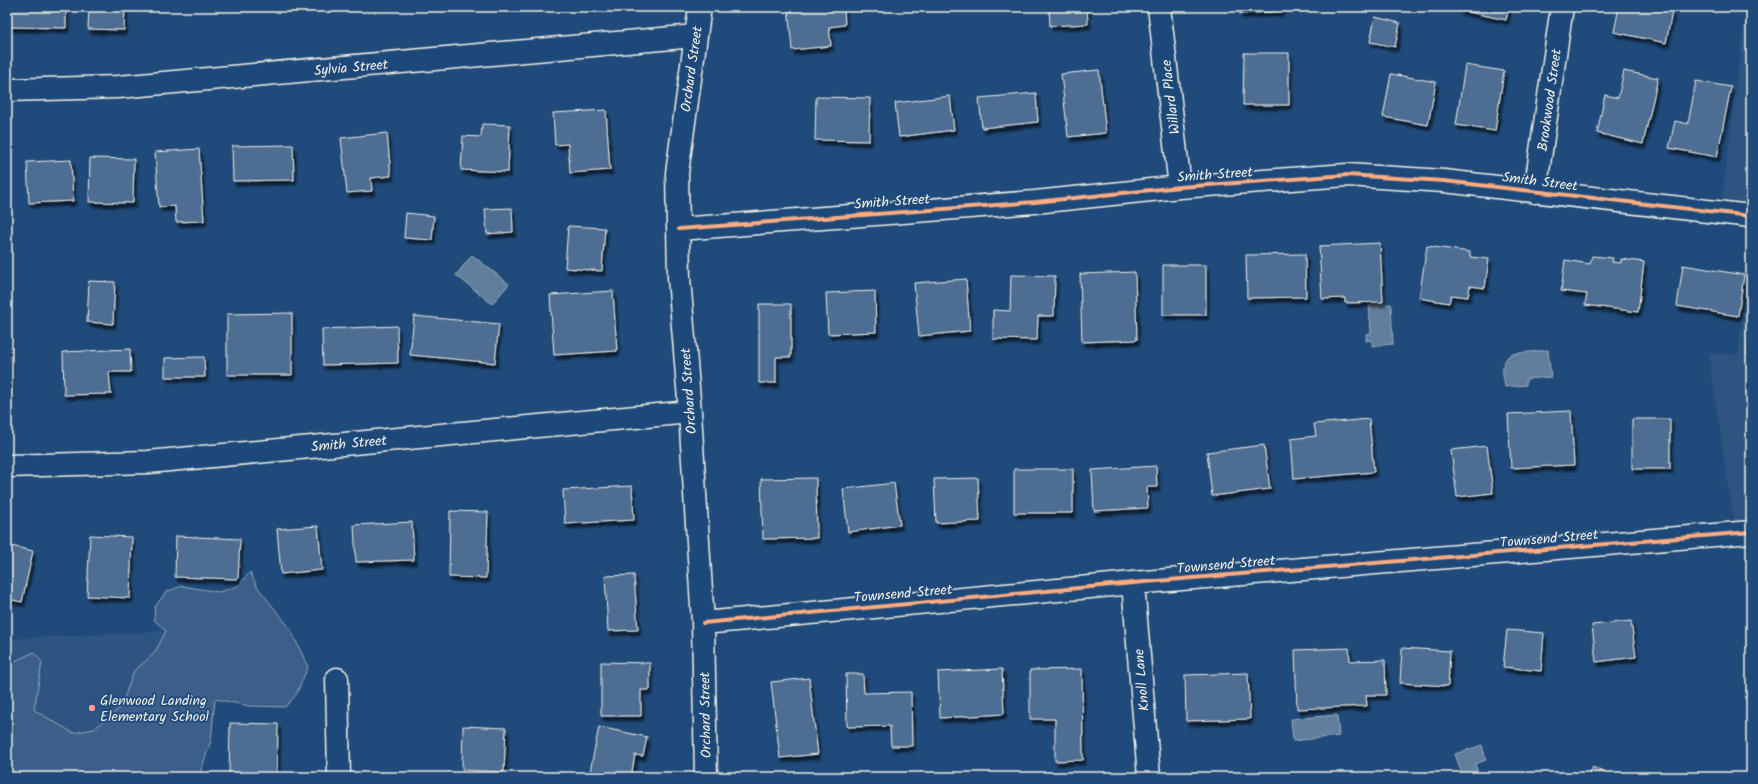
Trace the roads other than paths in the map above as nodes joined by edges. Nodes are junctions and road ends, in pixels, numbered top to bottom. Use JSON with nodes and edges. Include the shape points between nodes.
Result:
{"nodes":[{"id":1,"x":700,"y":7,"type":"edge"},
{"id":2,"x":1159,"y":7,"type":"edge"},
{"id":3,"x":1562,"y":7,"type":"edge"},
{"id":4,"x":695,"y":36,"type":"junction"},
{"id":5,"x":7,"y":90,"type":"edge"},
{"id":6,"x":1180,"y":187,"type":"junction"},
{"id":7,"x":1535,"y":192,"type":"junction"},
{"id":8,"x":1751,"y":216,"type":"edge"},
{"id":9,"x":679,"y":229,"type":"junction"},
{"id":10,"x":690,"y":412,"type":"junction"},
{"id":11,"x":7,"y":466,"type":"edge"},
{"id":12,"x":1751,"y":532,"type":"edge"},
{"id":13,"x":1133,"y":583,"type":"junction"},
{"id":14,"x":703,"y":623,"type":"junction"},
{"id":15,"x":336,"y":679,"type":"dead end"},
{"id":16,"x":339,"y":777,"type":"edge"},
{"id":17,"x":706,"y":777,"type":"edge"},
{"id":18,"x":1149,"y":777,"type":"edge"}],
"edges":[{"from":1,"to":4,"type":"street","name":"Orchard Street"},
{"from":2,"to":6,"type":"street","name":"Willard Place"},
{"from":3,"to":7,"type":"street","name":"Brookwood Street"},
{"from":4,"to":5,"type":"street","name":"Sylvia Street","via":[[118,87]]},
{"from":4,"to":9,"type":"street","name":"Orchard Street","via":[[677,173]]},
{"from":6,"to":7,"type":"street","name":"Smith Street","via":[[1347,176],[1444,181]]},
{"from":6,"to":9,"type":"street","name":"Smith Street","via":[[1035,202]]},
{"from":7,"to":8,"type":"street","name":"Smith Street"},
{"from":9,"to":10,"type":"street","name":"Orchard Street","via":[[679,278]]},
{"from":10,"to":11,"type":"street","name":"Smith Street","via":[[148,462]]},
{"from":10,"to":14,"type":"street","name":"Orchard Street"},
{"from":12,"to":13,"type":"street","name":"Townsend Street"},
{"from":13,"to":14,"type":"street","name":"Townsend Street"},
{"from":13,"to":18,"type":"street","name":"Knoll Lane"},
{"from":14,"to":17,"type":"street","name":"Orchard Street"},
{"from":15,"to":16,"type":"street"}]}
